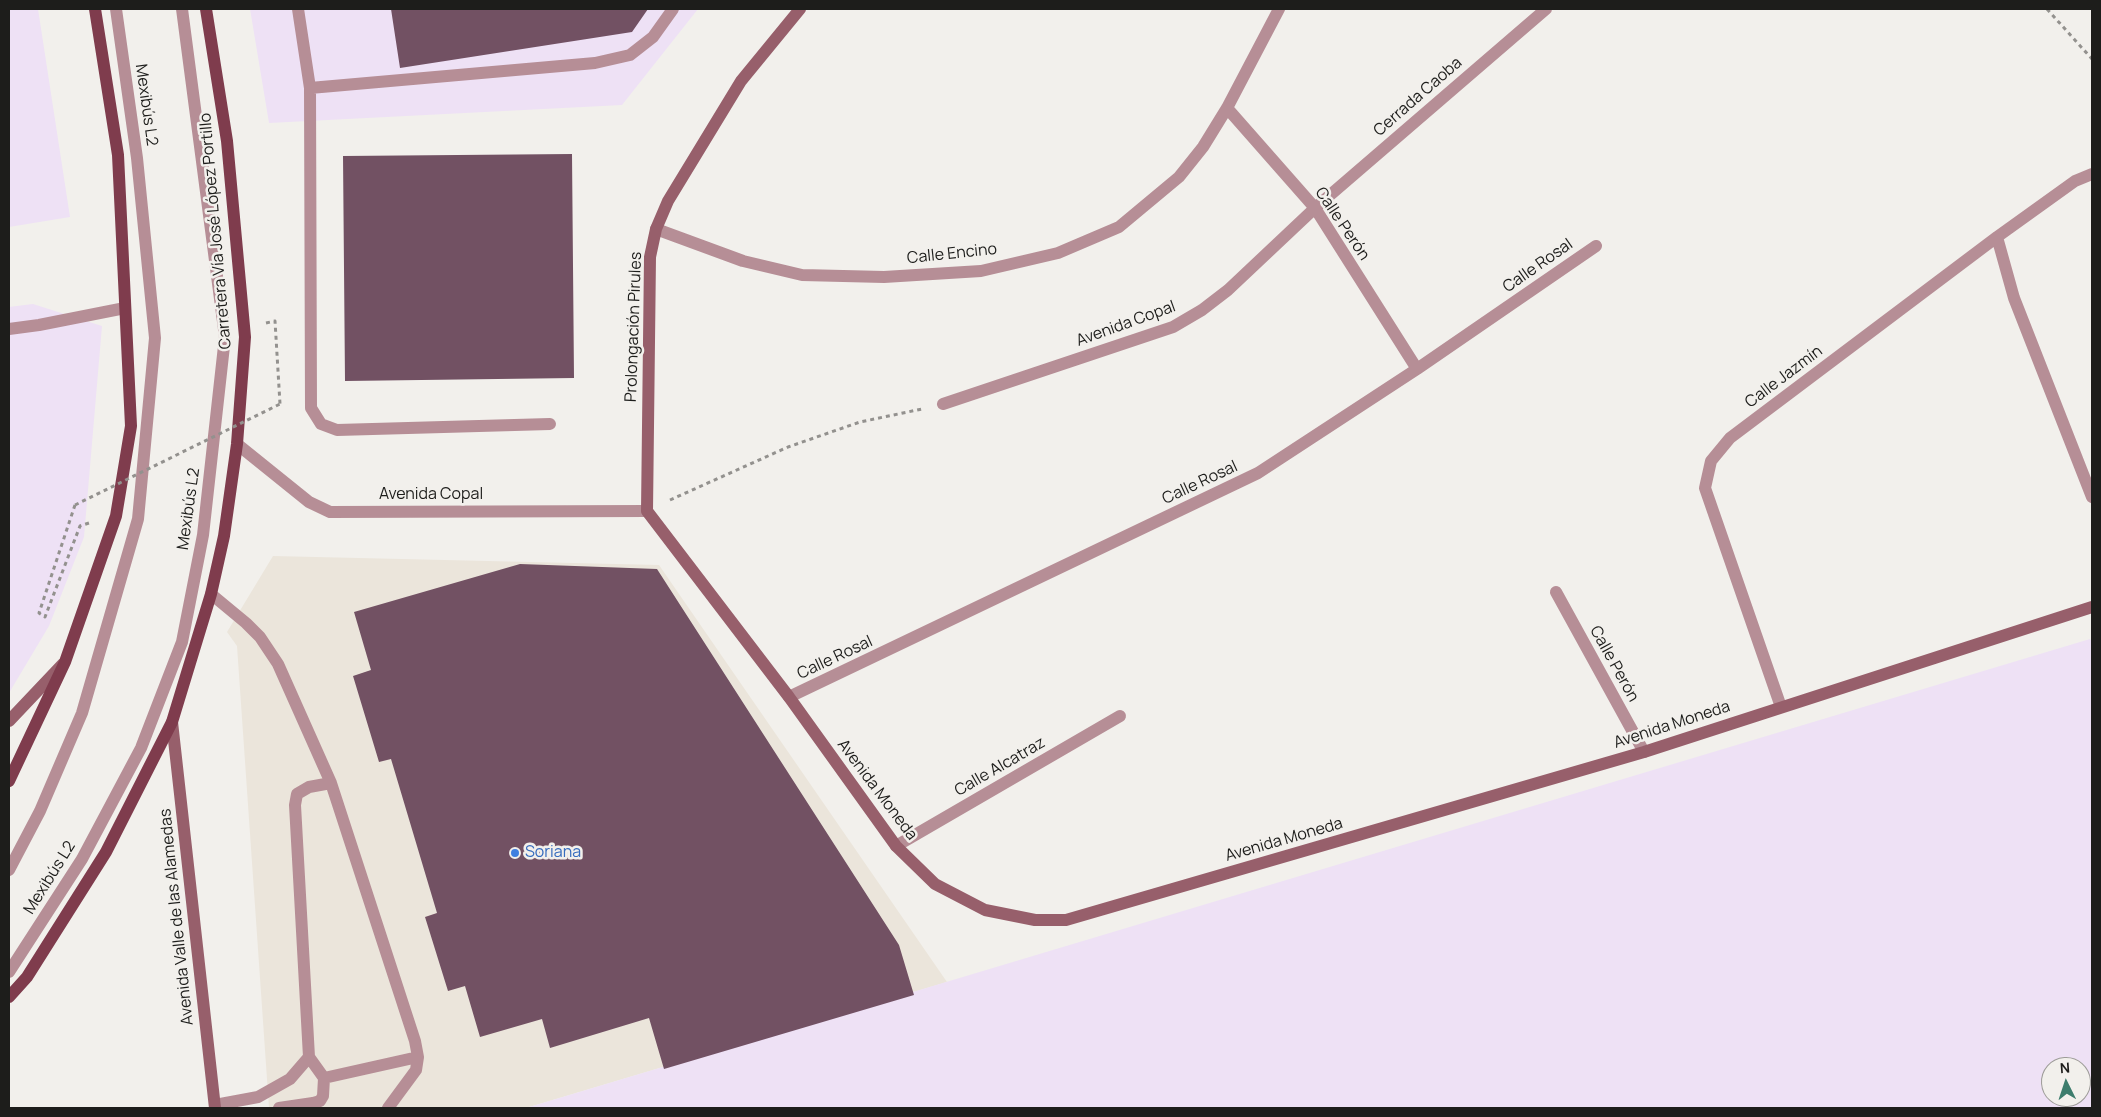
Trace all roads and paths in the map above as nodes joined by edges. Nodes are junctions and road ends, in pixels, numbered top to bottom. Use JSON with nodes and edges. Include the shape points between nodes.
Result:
{"nodes":[{"id":1,"x":95,"y":9,"type":"edge"},
{"id":2,"x":116,"y":9,"type":"edge"},
{"id":3,"x":182,"y":9,"type":"edge"},
{"id":4,"x":206,"y":9,"type":"edge"},
{"id":5,"x":298,"y":9,"type":"edge"},
{"id":6,"x":674,"y":9,"type":"edge"},
{"id":7,"x":800,"y":9,"type":"edge"},
{"id":8,"x":1279,"y":9,"type":"edge"},
{"id":9,"x":2047,"y":9,"type":"edge"},
{"id":10,"x":1544,"y":10,"type":"edge"},
{"id":11,"x":2092,"y":59,"type":"edge"},
{"id":12,"x":310,"y":88,"type":"junction"},
{"id":13,"x":1227,"y":108,"type":"junction"},
{"id":14,"x":2092,"y":174,"type":"edge"},
{"id":15,"x":1315,"y":208,"type":"junction"},
{"id":16,"x":656,"y":229,"type":"junction"},
{"id":17,"x":1997,"y":238,"type":"junction"},
{"id":18,"x":1596,"y":246,"type":"dead end"},
{"id":19,"x":125,"y":308,"type":"junction"},
{"id":20,"x":9,"y":329,"type":"edge"},
{"id":21,"x":265,"y":332,"type":"dead end"},
{"id":22,"x":1417,"y":369,"type":"junction"},
{"id":23,"x":943,"y":404,"type":"joint"},
{"id":24,"x":550,"y":424,"type":"dead end"},
{"id":25,"x":237,"y":444,"type":"junction"},
{"id":26,"x":2092,"y":497,"type":"edge"},
{"id":27,"x":647,"y":511,"type":"junction"},
{"id":28,"x":116,"y":516,"type":"junction"},
{"id":29,"x":1556,"y":592,"type":"dead end"},
{"id":30,"x":211,"y":594,"type":"junction"},
{"id":31,"x":2092,"y":606,"type":"edge"},
{"id":32,"x":65,"y":662,"type":"junction"},
{"id":33,"x":789,"y":697,"type":"junction"},
{"id":34,"x":1781,"y":708,"type":"junction"},
{"id":35,"x":1120,"y":716,"type":"dead end"},
{"id":36,"x":9,"y":721,"type":"edge"},
{"id":37,"x":172,"y":722,"type":"junction"},
{"id":38,"x":1644,"y":752,"type":"junction"},
{"id":39,"x":9,"y":781,"type":"edge"},
{"id":40,"x":331,"y":784,"type":"junction"},
{"id":41,"x":896,"y":846,"type":"junction"},
{"id":42,"x":9,"y":870,"type":"edge"},
{"id":43,"x":9,"y":972,"type":"edge"},
{"id":44,"x":9,"y":997,"type":"edge"},
{"id":45,"x":309,"y":1056,"type":"junction"},
{"id":46,"x":418,"y":1057,"type":"junction"},
{"id":47,"x":324,"y":1078,"type":"junction"},
{"id":48,"x":215,"y":1107,"type":"edge"},
{"id":49,"x":279,"y":1108,"type":"edge"},
{"id":50,"x":388,"y":1108,"type":"edge"}],
"edges":[{"from":1,"to":19,"type":"main road","via":[[118,155]]},
{"from":2,"to":42,"type":"street","name":"Mexibús L2","via":[[137,158],[154,338],[138,519],[82,713],[40,811]]},
{"from":3,"to":43,"type":"street","name":"Mexibús L2","via":[[225,337],[203,535],[182,642],[141,748],[82,859]]},
{"from":4,"to":25,"type":"main road","name":"Carretera Vía José López Portillo","via":[[226,141],[245,337]]},
{"from":5,"to":12,"type":"street"},
{"from":6,"to":12,"type":"street","via":[[653,37],[630,55],[595,63]]},
{"from":7,"to":16,"type":"main road","name":"Prolongación Pirules","via":[[741,81],[668,201]]},
{"from":8,"to":13,"type":"street","name":"Calle Encino"},
{"from":9,"to":11,"type":"path"},
{"from":10,"to":15,"type":"street","name":"Cerrada Caoba"},
{"from":12,"to":24,"type":"street","via":[[311,408],[321,424],[337,430]]},
{"from":13,"to":15,"type":"street","name":"Calle Perón"},
{"from":13,"to":16,"type":"street","name":"Calle Encino","via":[[1203,147],[1178,177],[1119,227],[1058,253],[981,271],[884,277],[802,275],[743,261]]},
{"from":14,"to":17,"type":"street","name":"Calle Jazmín","via":[[2076,181]]},
{"from":15,"to":22,"type":"street","name":"Calle Perón"},
{"from":15,"to":23,"type":"street","name":"Avenida Copal","via":[[1228,290],[1173,326]]},
{"from":16,"to":27,"type":"main road","name":"Prolongación Pirules","via":[[650,257]]},
{"from":17,"to":26,"type":"street","via":[[2014,298]]},
{"from":17,"to":34,"type":"street","name":"Calle Jazmín","via":[[1730,438],[1710,461],[1705,488]]},
{"from":18,"to":22,"type":"street","name":"Calle Rosal"},
{"from":19,"to":20,"type":"street"},
{"from":19,"to":28,"type":"main road","via":[[131,426]]},
{"from":21,"to":28,"type":"path","bridge":true,"via":[[265,323],[275,322],[280,404],[75,505],[39,613],[45,617],[80,526]]},
{"from":22,"to":33,"type":"street","name":"Calle Rosal","via":[[1258,474]]},
{"from":23,"to":27,"type":"path","via":[[860,422],[788,447]]},
{"from":25,"to":27,"type":"street","name":"Avenida Copal","via":[[309,502],[330,512]]},
{"from":25,"to":30,"type":"main road","name":"Carretera Vía José López Portillo","via":[[224,536]]},
{"from":27,"to":33,"type":"main road","name":"Avenida Moneda"},
{"from":28,"to":32,"type":"main road"},
{"from":29,"to":38,"type":"street","name":"Calle Perón"},
{"from":30,"to":37,"type":"main road","name":"Carretera Vía José López Portillo"},
{"from":30,"to":40,"type":"street","via":[[260,637],[278,664]]},
{"from":31,"to":34,"type":"main road","name":"Avenida Moneda"},
{"from":32,"to":36,"type":"main road"},
{"from":32,"to":39,"type":"main road"},
{"from":33,"to":41,"type":"main road","name":"Avenida Moneda"},
{"from":34,"to":38,"type":"main road","name":"Avenida Moneda"},
{"from":35,"to":41,"type":"street","name":"Calle Alcatraz"},
{"from":37,"to":44,"type":"main road","name":"Carretera Vía José López Portillo","via":[[106,852],[27,977]]},
{"from":37,"to":48,"type":"main road","name":"Avenida Valle de las Alamedas"},
{"from":38,"to":41,"type":"main road","name":"Avenida Moneda","via":[[1066,920],[1035,920],[985,910],[935,884]]},
{"from":40,"to":45,"type":"street","via":[[309,787],[297,794],[295,805]]},
{"from":40,"to":46,"type":"street"},
{"from":45,"to":47,"type":"street"},
{"from":45,"to":48,"type":"street","via":[[290,1079],[258,1097]]},
{"from":46,"to":47,"type":"street"},
{"from":46,"to":50,"type":"street","via":[[416,1070]]},
{"from":47,"to":49,"type":"street","via":[[320,1101]]}]}
